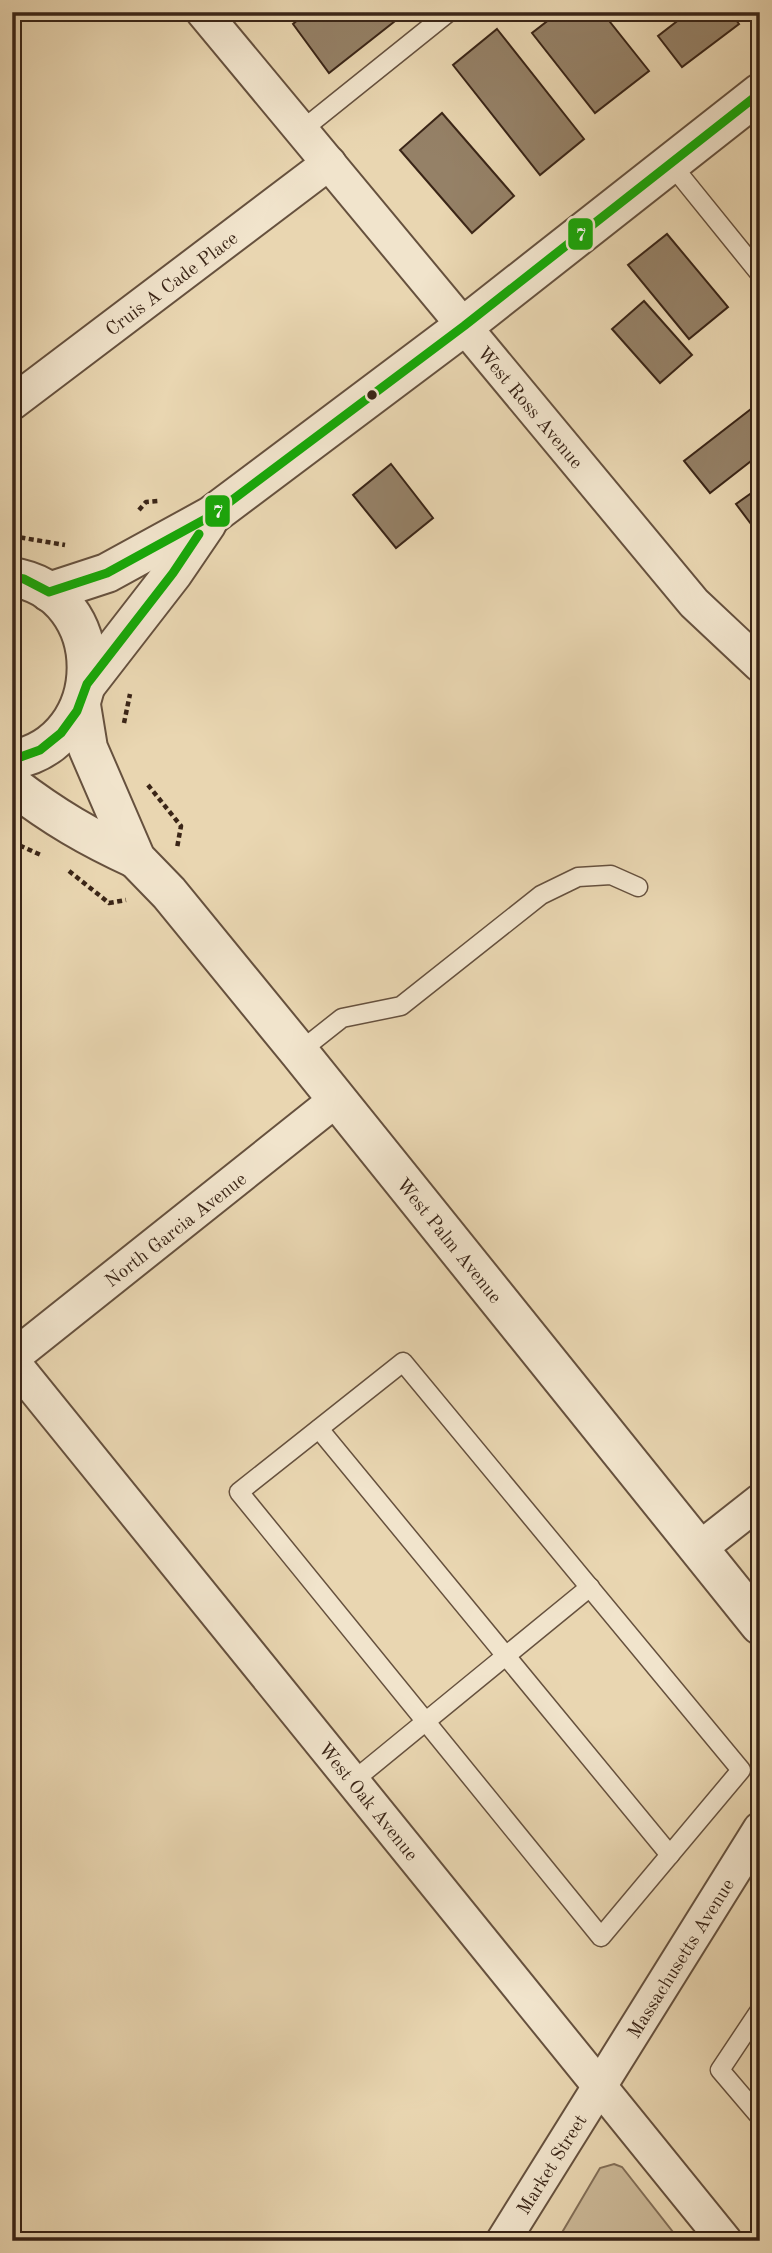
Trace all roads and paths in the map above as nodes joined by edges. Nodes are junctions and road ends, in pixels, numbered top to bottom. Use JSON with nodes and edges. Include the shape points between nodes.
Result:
{"nodes":[{"id":1,"x":203,"y":12,"type":"edge"},
{"id":2,"x":449,"y":12,"type":"edge"},
{"id":3,"x":760,"y":93,"type":"edge"},
{"id":4,"x":302,"y":130,"type":"junction"},
{"id":5,"x":329,"y":163,"type":"junction"},
{"id":6,"x":671,"y":164,"type":"junction"},
{"id":7,"x":760,"y":274,"type":"edge"},
{"id":8,"x":464,"y":326,"type":"junction"},
{"id":9,"x":12,"y":403,"type":"edge"},
{"id":10,"x":145,"y":502,"type":"dead end"},
{"id":11,"x":137,"y":513,"type":"dead end"},
{"id":12,"x":211,"y":516,"type":"junction"},
{"id":13,"x":12,"y":536,"type":"edge"},
{"id":14,"x":68,"y":545,"type":"dead end"},
{"id":15,"x":12,"y":577,"type":"edge"},
{"id":16,"x":49,"y":592,"type":"junction"},
{"id":17,"x":760,"y":665,"type":"edge"},
{"id":18,"x":134,"y":686,"type":"dead end"},
{"id":19,"x":84,"y":694,"type":"junction"},
{"id":20,"x":125,"y":734,"type":"dead end"},
{"id":21,"x":12,"y":760,"type":"edge"},
{"id":22,"x":142,"y":777,"type":"dead end"},
{"id":23,"x":21,"y":797,"type":"edge"},
{"id":24,"x":181,"y":826,"type":"dead end"},
{"id":25,"x":12,"y":842,"type":"edge"},
{"id":26,"x":46,"y":857,"type":"dead end"},
{"id":27,"x":136,"y":859,"type":"junction"},
{"id":28,"x":63,"y":866,"type":"dead end"},
{"id":29,"x":638,"y":887,"type":"dead end"},
{"id":30,"x":110,"y":903,"type":"dead end"},
{"id":31,"x":299,"y":1052,"type":"junction"},
{"id":32,"x":337,"y":1099,"type":"junction"},
{"id":33,"x":12,"y":1359,"type":"edge"},
{"id":34,"x":318,"y":1429,"type":"junction"},
{"id":35,"x":760,"y":1501,"type":"edge"},
{"id":36,"x":699,"y":1549,"type":"junction"},
{"id":37,"x":590,"y":1587,"type":"junction"},
{"id":38,"x":760,"y":1625,"type":"edge"},
{"id":39,"x":505,"y":1656,"type":"junction"},
{"id":40,"x":426,"y":1721,"type":"junction"},
{"id":41,"x":353,"y":1781,"type":"junction"},
{"id":42,"x":760,"y":1829,"type":"edge"},
{"id":43,"x":670,"y":1855,"type":"junction"},
{"id":44,"x":760,"y":2010,"type":"edge"},
{"id":45,"x":600,"y":2087,"type":"junction"},
{"id":46,"x":760,"y":2117,"type":"edge"},
{"id":47,"x":503,"y":2241,"type":"edge"},
{"id":48,"x":725,"y":2241,"type":"edge"}],
"edges":[{"from":1,"to":4,"type":"street","name":"West Ross Avenue"},
{"from":2,"to":4,"type":"lane"},
{"from":3,"to":6,"type":"street"},
{"from":4,"to":5,"type":"street","name":"West Ross Avenue"},
{"from":5,"to":8,"type":"street","name":"West Ross Avenue"},
{"from":5,"to":9,"type":"street","name":"Cruis A Cade Place"},
{"from":6,"to":7,"type":"lane"},
{"from":6,"to":8,"type":"street"},
{"from":8,"to":12,"type":"street"},
{"from":8,"to":17,"type":"street","name":"West Ross Avenue","via":[[694,603]]},
{"from":10,"to":11,"type":"path"},
{"from":12,"to":16,"type":"street","via":[[107,573]]},
{"from":12,"to":19,"type":"street"},
{"from":13,"to":14,"type":"path"},
{"from":15,"to":16,"type":"street"},
{"from":16,"to":19,"type":"street","name":"West Palm Avenue","via":[[76,623],[84,642],[88,663]]},
{"from":18,"to":20,"type":"path","via":[[126,709]]},
{"from":19,"to":21,"type":"street","via":[[70,724],[50,744]]},
{"from":19,"to":27,"type":"street","name":"West Palm Avenue","via":[[88,748]]},
{"from":22,"to":24,"type":"path"},
{"from":23,"to":27,"type":"street","name":"West Palm Avenue","via":[[89,838]]},
{"from":25,"to":26,"type":"path"},
{"from":27,"to":31,"type":"street","name":"West Palm Avenue","via":[[169,892]]},
{"from":28,"to":30,"type":"path"},
{"from":29,"to":31,"type":"lane","via":[[611,875],[578,877],[541,895],[401,1006],[342,1018]]},
{"from":31,"to":32,"type":"street","name":"West Palm Avenue"},
{"from":32,"to":33,"type":"street","name":"North Garcia Avenue"},
{"from":32,"to":36,"type":"street","name":"West Palm Avenue"},
{"from":33,"to":41,"type":"street","name":"West Oak Avenue"},
{"from":34,"to":37,"type":"lane","via":[[403,1362]]},
{"from":34,"to":39,"type":"lane"},
{"from":34,"to":40,"type":"lane","via":[[239,1492]]},
{"from":35,"to":36,"type":"street"},
{"from":36,"to":38,"type":"street","name":"West Palm Avenue"},
{"from":37,"to":39,"type":"lane"},
{"from":37,"to":43,"type":"lane","via":[[741,1770]]},
{"from":39,"to":40,"type":"lane"},
{"from":39,"to":43,"type":"lane"},
{"from":40,"to":41,"type":"lane"},
{"from":40,"to":43,"type":"lane","via":[[601,1937]]},
{"from":41,"to":45,"type":"street","name":"West Oak Avenue"},
{"from":42,"to":45,"type":"street","name":"Massachusetts Avenue"},
{"from":44,"to":46,"type":"lane","via":[[720,2070]]},
{"from":45,"to":47,"type":"street","name":"Market Street"},
{"from":45,"to":48,"type":"street","name":"West Oak Avenue"}]}
